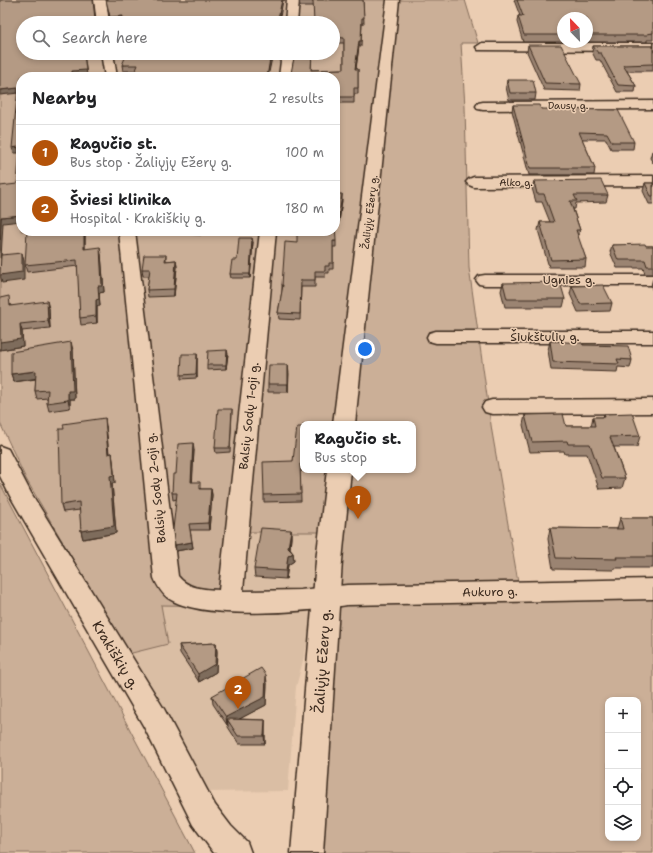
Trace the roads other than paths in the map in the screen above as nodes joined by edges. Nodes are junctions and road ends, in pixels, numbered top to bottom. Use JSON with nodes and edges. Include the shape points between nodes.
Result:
{"nodes":[{"id":1,"x":100,"y":0,"type":"edge"},
{"id":2,"x":293,"y":0,"type":"edge"},
{"id":3,"x":393,"y":0,"type":"edge"},
{"id":4,"x":102,"y":16,"type":"edge"},
{"id":5,"x":292,"y":16,"type":"edge"},
{"id":6,"x":482,"y":47,"type":"dead end"},
{"id":7,"x":653,"y":47,"type":"edge"},
{"id":8,"x":108,"y":60,"type":"edge"},
{"id":9,"x":287,"y":60,"type":"edge"},
{"id":10,"x":110,"y":72,"type":"edge"},
{"id":11,"x":286,"y":72,"type":"edge"},
{"id":12,"x":653,"y":105,"type":"edge"},
{"id":13,"x":483,"y":106,"type":"dead end"},
{"id":14,"x":653,"y":181,"type":"edge"},
{"id":15,"x":474,"y":182,"type":"dead end"},
{"id":16,"x":128,"y":236,"type":"edge"},
{"id":17,"x":267,"y":236,"type":"edge"},
{"id":18,"x":484,"y":280,"type":"dead end"},
{"id":19,"x":653,"y":280,"type":"edge"},
{"id":20,"x":436,"y":337,"type":"dead end"},
{"id":21,"x":653,"y":337,"type":"edge"},
{"id":22,"x":653,"y":406,"type":"edge"},
{"id":23,"x":492,"y":407,"type":"dead end"},
{"id":24,"x":344,"y":421,"type":"edge"},
{"id":25,"x":0,"y":454,"type":"edge"},
{"id":26,"x":339,"y":473,"type":"edge"},
{"id":27,"x":653,"y":589,"type":"edge"},
{"id":28,"x":327,"y":599,"type":"junction"},
{"id":29,"x":230,"y":600,"type":"junction"},
{"id":30,"x":236,"y":853,"type":"edge"},
{"id":31,"x":307,"y":853,"type":"edge"}],
"edges":[{"from":1,"to":4,"type":"street"},
{"from":2,"to":5,"type":"street"},
{"from":3,"to":24,"type":"main road","name":"Žaliųjų Ežerų g."},
{"from":6,"to":7,"type":"street"},
{"from":8,"to":10,"type":"street"},
{"from":9,"to":11,"type":"street"},
{"from":12,"to":13,"type":"street","name":"Dausų g."},
{"from":14,"to":15,"type":"street","name":"Alko g."},
{"from":16,"to":29,"type":"street","name":"Balsių Sodų 2-oji g.","via":[[166,578],[171,588],[182,594],[197,598]]},
{"from":17,"to":29,"type":"street","name":"Balsių Sodų 1-oji g."},
{"from":18,"to":19,"type":"street","name":"Ugnies g."},
{"from":20,"to":21,"type":"street","name":"Šiukštulių g."},
{"from":22,"to":23,"type":"street"},
{"from":25,"to":30,"type":"street","name":"Krakiškių g.","via":[[21,496],[154,718],[204,815]]},
{"from":26,"to":28,"type":"main road","name":"Žaliųjų Ežerų g."},
{"from":27,"to":28,"type":"street","name":"Aukuro g.","via":[[347,595]]},
{"from":28,"to":29,"type":"street","name":"Balsių Sodų 2-oji g."},
{"from":28,"to":31,"type":"main road","name":"Žaliųjų Ežerų g."}]}
